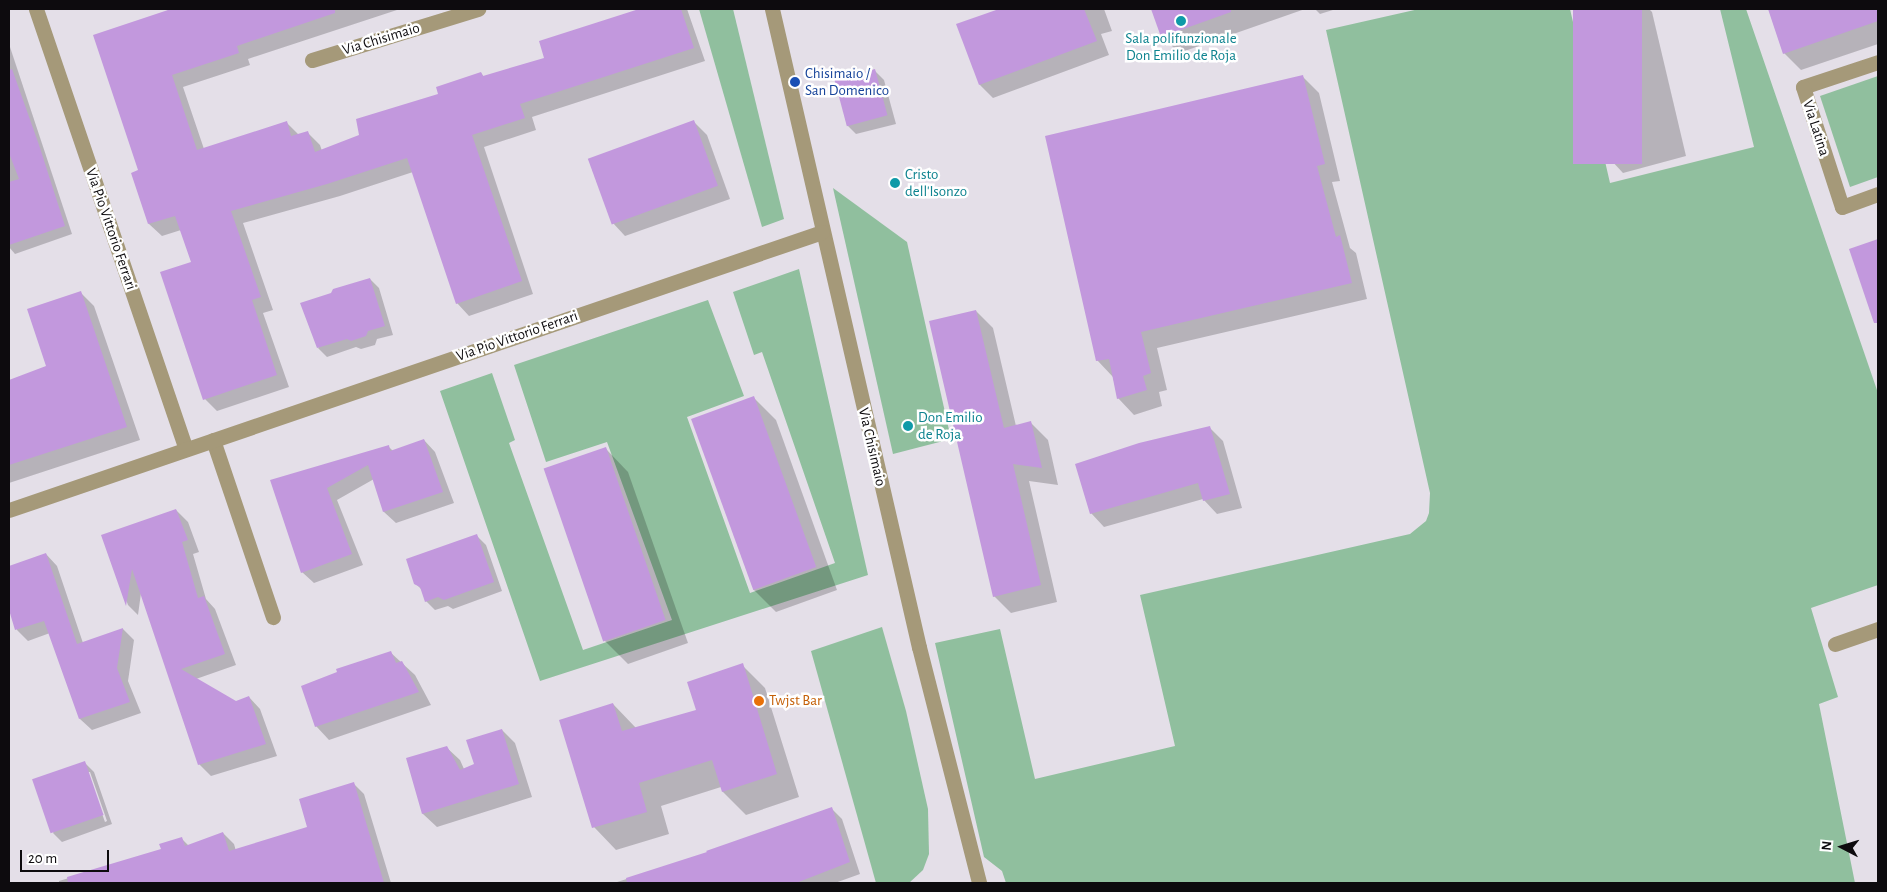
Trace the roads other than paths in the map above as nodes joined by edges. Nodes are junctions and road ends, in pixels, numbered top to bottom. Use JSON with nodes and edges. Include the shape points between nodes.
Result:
{"nodes":[{"id":1,"x":36,"y":9,"type":"edge"},
{"id":2,"x":478,"y":9,"type":"edge"},
{"id":3,"x":772,"y":9,"type":"edge"},
{"id":4,"x":312,"y":60,"type":"dead end"},
{"id":5,"x":1878,"y":62,"type":"edge"},
{"id":6,"x":1878,"y":194,"type":"edge"},
{"id":7,"x":822,"y":232,"type":"junction"},
{"id":8,"x":213,"y":440,"type":"junction"},
{"id":9,"x":186,"y":450,"type":"junction"},
{"id":10,"x":9,"y":510,"type":"edge"},
{"id":11,"x":273,"y":616,"type":"dead end"},
{"id":12,"x":1878,"y":629,"type":"edge"},
{"id":13,"x":1835,"y":644,"type":"dead end"},
{"id":14,"x":979,"y":883,"type":"edge"}],
"edges":[{"from":1,"to":9,"type":"street","name":"Via Pio Vittorio Ferrari"},
{"from":2,"to":4,"type":"street","name":"Via Chisimaio"},
{"from":3,"to":7,"type":"street","name":"Via Chisimaio"},
{"from":5,"to":6,"type":"street","name":"Via Latina","via":[[1803,87],[1842,207]]},
{"from":7,"to":8,"type":"street","name":"Via Pio Vittorio Ferrari"},
{"from":7,"to":14,"type":"street","name":"Via Chisimaio","via":[[919,647]]},
{"from":8,"to":9,"type":"street","name":"Via Pio Vittorio Ferrari"},
{"from":8,"to":11,"type":"street"},
{"from":9,"to":10,"type":"street","name":"Via Pio Vittorio Ferrari"},
{"from":12,"to":13,"type":"street"}]}
